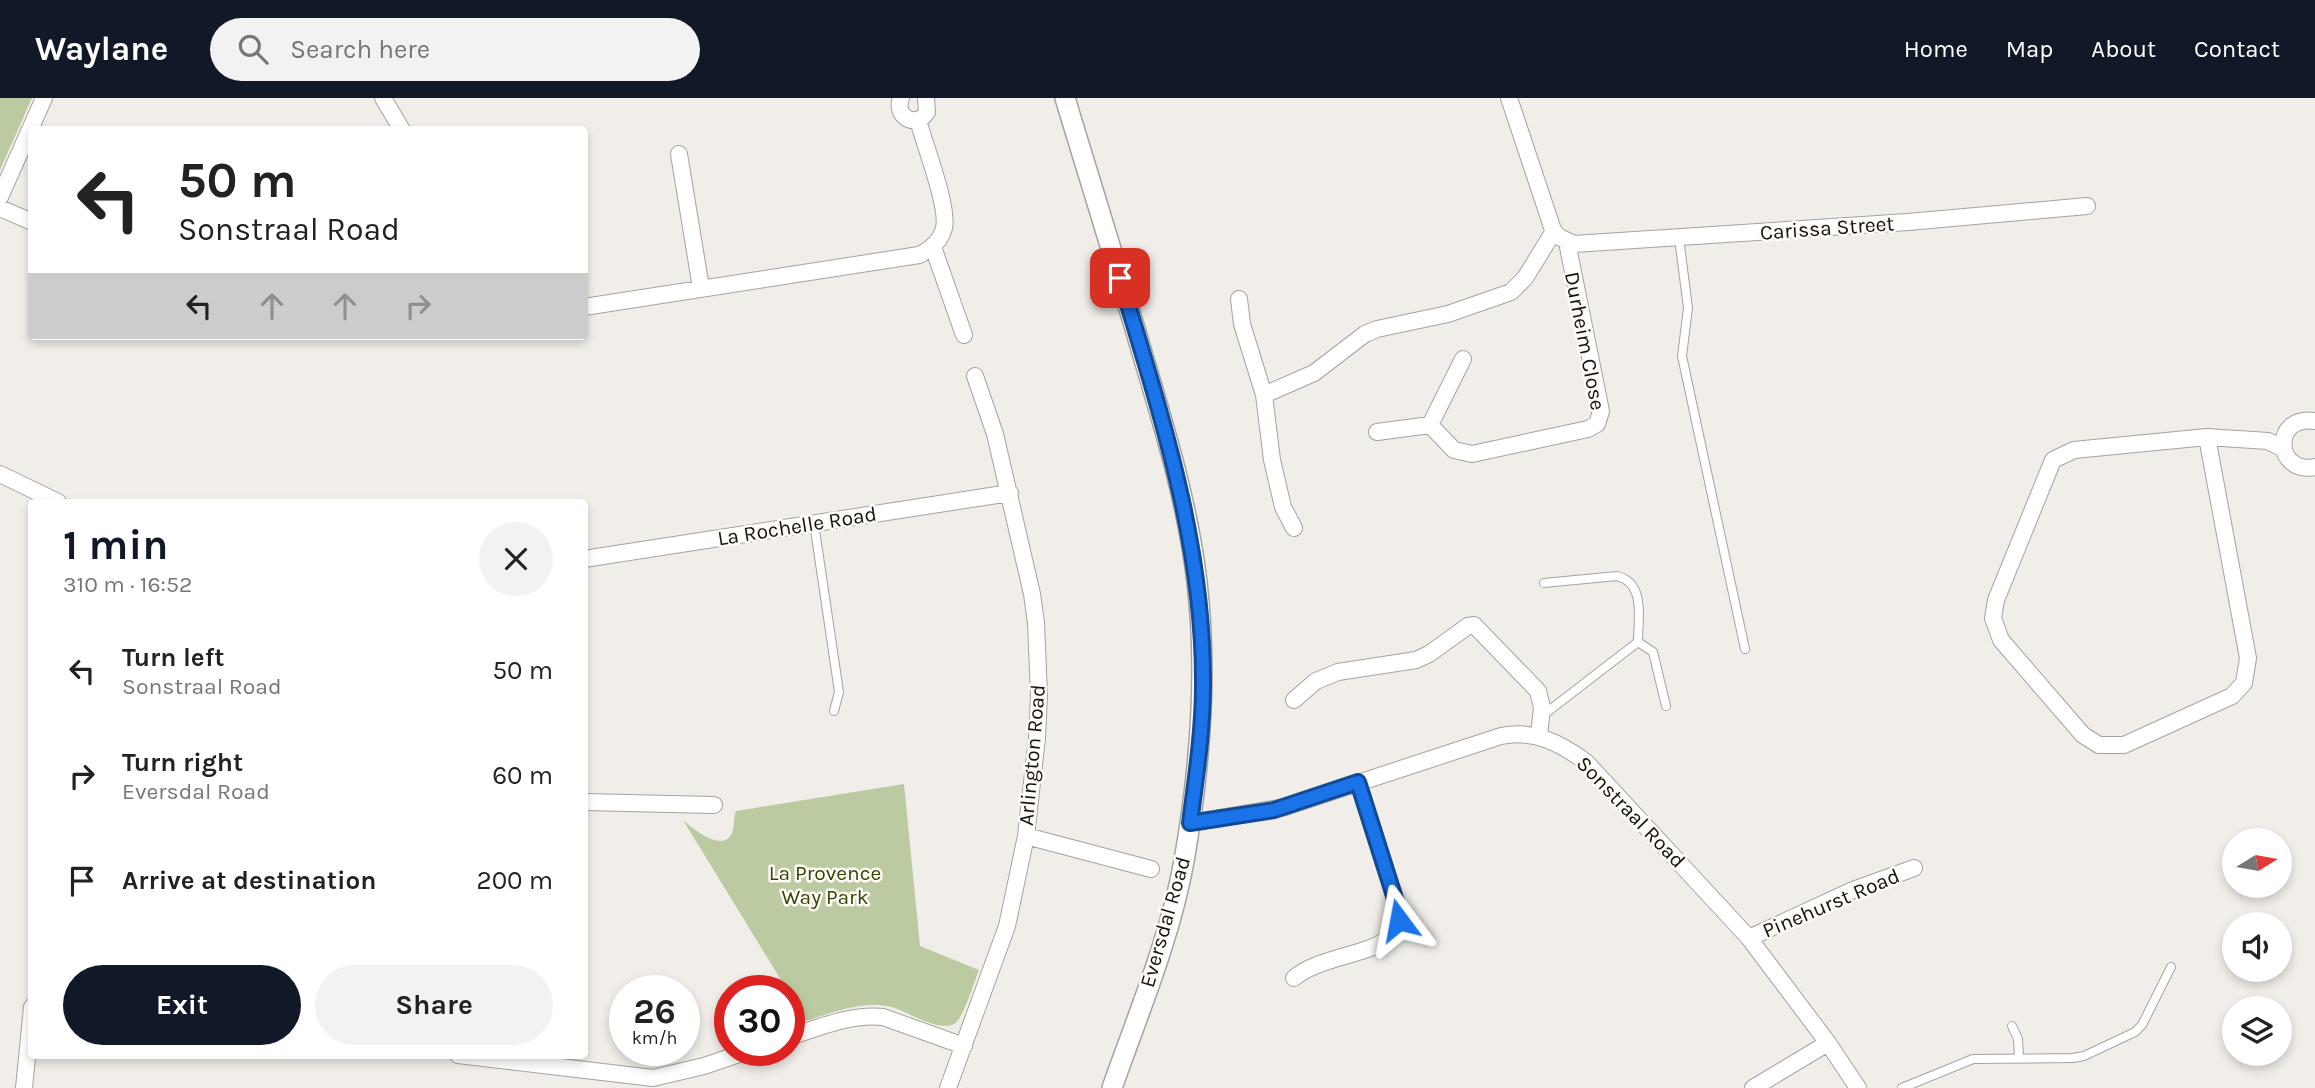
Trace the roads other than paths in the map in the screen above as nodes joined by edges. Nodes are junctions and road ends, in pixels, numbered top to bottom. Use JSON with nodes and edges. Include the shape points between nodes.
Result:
{"nodes":[{"id":1,"x":44,"y":98,"type":"edge"},
{"id":2,"x":383,"y":98,"type":"edge"},
{"id":3,"x":901,"y":98,"type":"edge"},
{"id":4,"x":1065,"y":98,"type":"edge"},
{"id":5,"x":1509,"y":98,"type":"edge"},
{"id":6,"x":931,"y":99,"type":"edge"},
{"id":7,"x":918,"y":120,"type":"junction"},
{"id":8,"x":32,"y":126,"type":"edge"},
{"id":9,"x":400,"y":126,"type":"edge"},
{"id":10,"x":28,"y":134,"type":"edge"},
{"id":11,"x":680,"y":154,"type":"dead end"},
{"id":12,"x":0,"y":197,"type":"edge"},
{"id":13,"x":2087,"y":206,"type":"dead end"},
{"id":14,"x":0,"y":208,"type":"edge"},
{"id":15,"x":28,"y":220,"type":"edge"},
{"id":16,"x":1560,"y":237,"type":"junction"},
{"id":17,"x":1679,"y":238,"type":"junction"},
{"id":18,"x":933,"y":247,"type":"junction"},
{"id":19,"x":701,"y":288,"type":"junction"},
{"id":20,"x":1239,"y":299,"type":"dead end"},
{"id":21,"x":588,"y":306,"type":"edge"},
{"id":22,"x":964,"y":335,"type":"dead end"},
{"id":23,"x":1463,"y":359,"type":"dead end"},
{"id":24,"x":975,"y":376,"type":"dead end"},
{"id":25,"x":1264,"y":395,"type":"junction"},
{"id":26,"x":2315,"y":421,"type":"edge"},
{"id":27,"x":1430,"y":425,"type":"junction"},
{"id":28,"x":1377,"y":432,"type":"dead end"},
{"id":29,"x":2207,"y":437,"type":"junction"},
{"id":30,"x":2284,"y":449,"type":"junction"},
{"id":31,"x":2314,"y":468,"type":"edge"},
{"id":32,"x":0,"y":474,"type":"edge"},
{"id":33,"x":1010,"y":493,"type":"junction"},
{"id":34,"x":52,"y":499,"type":"edge"},
{"id":35,"x":814,"y":523,"type":"junction"},
{"id":36,"x":1294,"y":528,"type":"dead end"},
{"id":37,"x":588,"y":558,"type":"edge"},
{"id":38,"x":1544,"y":583,"type":"dead end"},
{"id":39,"x":1638,"y":642,"type":"junction"},
{"id":40,"x":1745,"y":649,"type":"dead end"},
{"id":41,"x":1294,"y":700,"type":"dead end"},
{"id":42,"x":1666,"y":706,"type":"dead end"},
{"id":43,"x":834,"y":711,"type":"dead end"},
{"id":44,"x":1542,"y":716,"type":"junction"},
{"id":45,"x":1539,"y":736,"type":"junction"},
{"id":46,"x":1358,"y":782,"type":"junction"},
{"id":47,"x":588,"y":802,"type":"edge"},
{"id":48,"x":714,"y":805,"type":"dead end"},
{"id":49,"x":1190,"y":823,"type":"junction"},
{"id":50,"x":1026,"y":836,"type":"junction"},
{"id":51,"x":1914,"y":868,"type":"dead end"},
{"id":52,"x":1152,"y":869,"type":"dead end"},
{"id":53,"x":1749,"y":938,"type":"junction"},
{"id":54,"x":2171,"y":967,"type":"dead end"},
{"id":55,"x":1294,"y":978,"type":"dead end"},
{"id":56,"x":2012,"y":1026,"type":"dead end"},
{"id":57,"x":805,"y":1032,"type":"edge"},
{"id":58,"x":1828,"y":1043,"type":"junction"},
{"id":59,"x":964,"y":1046,"type":"junction"},
{"id":60,"x":28,"y":1047,"type":"edge"},
{"id":61,"x":2019,"y":1057,"type":"junction"},
{"id":62,"x":522,"y":1059,"type":"edge"},
{"id":63,"x":714,"y":1063,"type":"edge"},
{"id":64,"x":24,"y":1088,"type":"edge"},
{"id":65,"x":948,"y":1088,"type":"edge"},
{"id":66,"x":1112,"y":1088,"type":"edge"},
{"id":67,"x":1753,"y":1088,"type":"edge"},
{"id":68,"x":1858,"y":1088,"type":"edge"},
{"id":69,"x":1902,"y":1088,"type":"edge"}],
"edges":[{"from":1,"to":8,"type":"street"},
{"from":2,"to":9,"type":"street"},
{"from":3,"to":7,"type":"street","via":[[902,115]]},
{"from":4,"to":49,"type":"street","name":"Eversdal Road","via":[[1189,526],[1203,684]]},
{"from":5,"to":16,"type":"street"},
{"from":6,"to":7,"type":"street","via":[[928,111]]},
{"from":7,"to":18,"type":"street","via":[[944,211],[944,229]]},
{"from":10,"to":12,"type":"street"},
{"from":11,"to":19,"type":"street"},
{"from":13,"to":17,"type":"street","name":"Carissa Street"},
{"from":14,"to":15,"type":"street"},
{"from":16,"to":17,"type":"street","name":"Carissa Street","via":[[1587,244]]},
{"from":16,"to":25,"type":"street","via":[[1511,292],[1365,334],[1314,373]]},
{"from":16,"to":27,"type":"street","name":"Durheim Close","via":[[1601,411],[1597,424],[1472,454],[1454,450]]},
{"from":17,"to":40,"type":"lane","via":[[1688,307],[1682,356]]},
{"from":18,"to":19,"type":"street","via":[[919,255]]},
{"from":18,"to":22,"type":"street"},
{"from":19,"to":21,"type":"street"},
{"from":20,"to":25,"type":"street"},
{"from":23,"to":27,"type":"street"},
{"from":24,"to":33,"type":"street","name":"Arlington Road"},
{"from":25,"to":36,"type":"street","via":[[1272,460],[1283,507]]},
{"from":26,"to":30,"type":"street","via":[[2305,419],[2290,427]]},
{"from":27,"to":28,"type":"street"},
{"from":29,"to":29,"type":"street","via":[[2074,450],[2053,460],[1996,600],[1993,618],[2001,640],[2083,735],[2099,745],[2124,745],[2232,696],[2244,683],[2248,658]]},
{"from":29,"to":30,"type":"street","via":[[2268,441]]},
{"from":30,"to":31,"type":"street","via":[[2297,466]]},
{"from":32,"to":34,"type":"street"},
{"from":33,"to":35,"type":"street","name":"La Rochelle Road"},
{"from":33,"to":50,"type":"street","name":"Arlington Road","via":[[1036,623],[1038,717]]},
{"from":35,"to":37,"type":"street","name":"La Rochelle Road"},
{"from":35,"to":43,"type":"lane","via":[[839,692]]},
{"from":38,"to":39,"type":"lane","via":[[1626,579],[1637,594]]},
{"from":39,"to":42,"type":"lane","via":[[1653,652]]},
{"from":39,"to":44,"type":"lane"},
{"from":41,"to":44,"type":"street","via":[[1316,681],[1338,672],[1416,660],[1474,625],[1538,691]]},
{"from":44,"to":45,"type":"street"},
{"from":45,"to":46,"type":"street","name":"Sonstraal Road","via":[[1500,736]]},
{"from":45,"to":53,"type":"street","name":"Sonstraal Road","via":[[1586,762]]},
{"from":46,"to":49,"type":"street","name":"Sonstraal Road","via":[[1274,810]]},
{"from":46,"to":55,"type":"street","via":[[1397,905],[1398,926],[1378,944],[1315,965]]},
{"from":47,"to":48,"type":"street"},
{"from":49,"to":66,"type":"street","name":"Eversdal Road","via":[[1172,909]]},
{"from":50,"to":52,"type":"street"},
{"from":50,"to":59,"type":"street","name":"Arlington Road","via":[[1007,926]]},
{"from":51,"to":53,"type":"street","name":"Pinehurst Road","via":[[1853,890]]},
{"from":53,"to":58,"type":"street","name":"Sonstraal Road"},
{"from":54,"to":61,"type":"lane","via":[[2135,1032],[2084,1056]]},
{"from":56,"to":61,"type":"lane"},
{"from":57,"to":59,"type":"street","via":[[853,1017],[883,1017]]},
{"from":58,"to":67,"type":"street"},
{"from":58,"to":68,"type":"street","name":"Sonstraal Road"},
{"from":59,"to":65,"type":"street","name":"Arlington Road"},
{"from":60,"to":64,"type":"street"},
{"from":61,"to":69,"type":"lane","via":[[1973,1059]]},
{"from":62,"to":63,"type":"street","via":[[653,1078]]}]}
